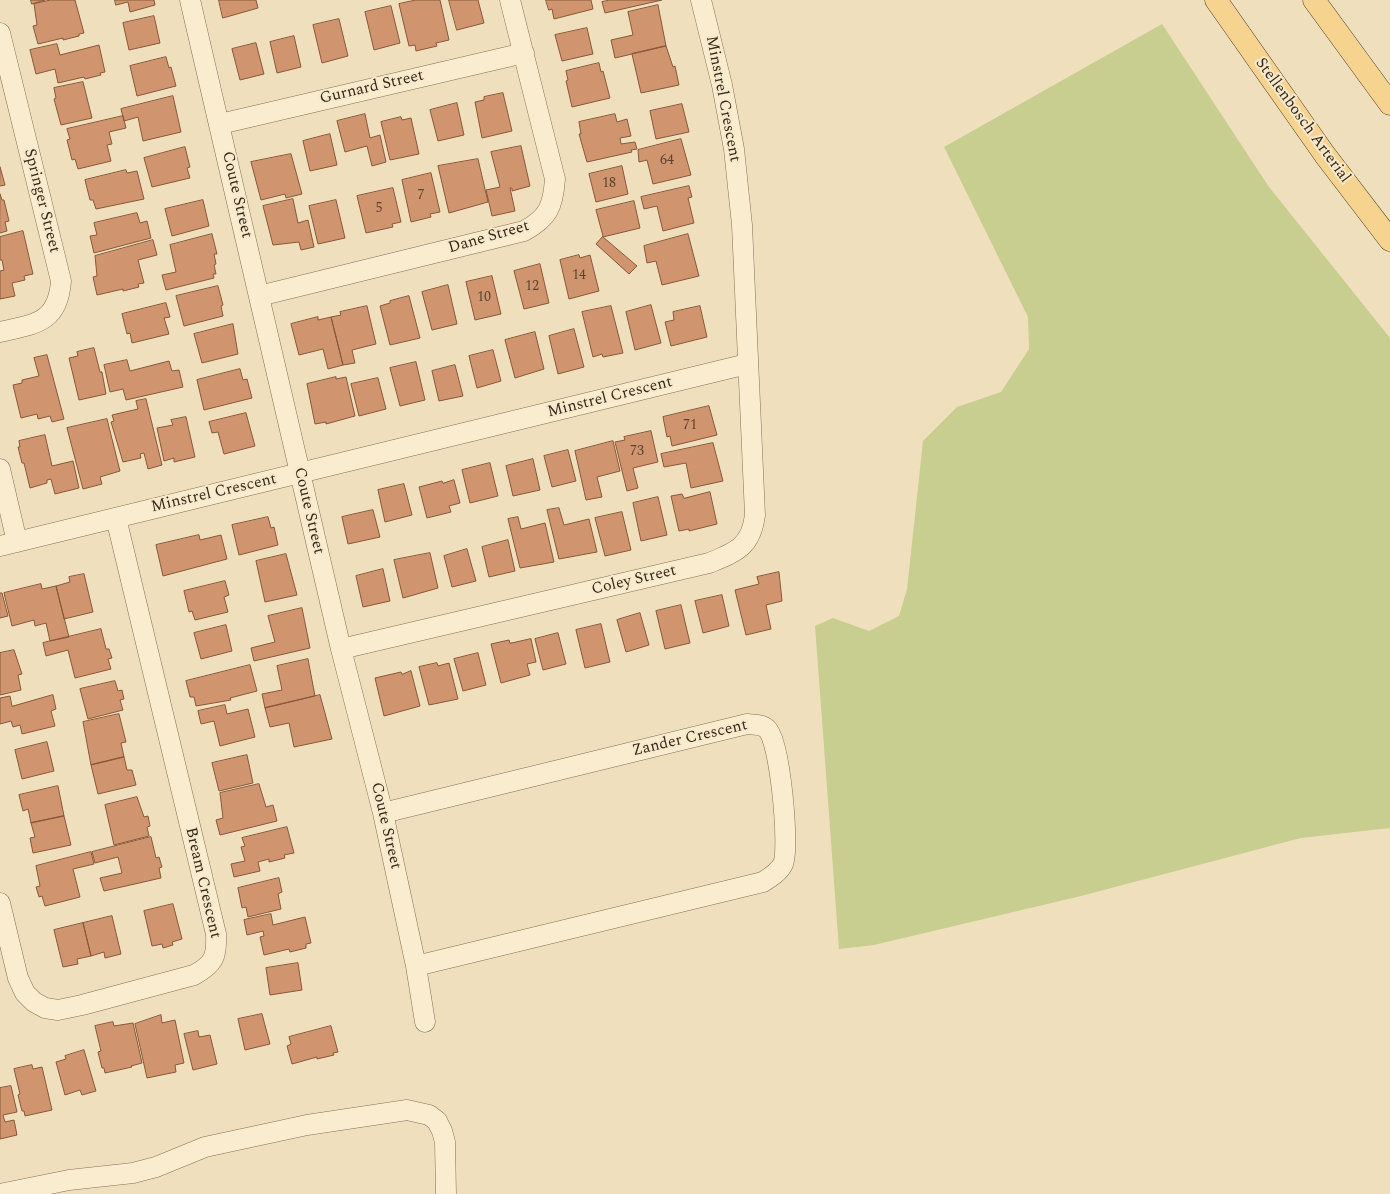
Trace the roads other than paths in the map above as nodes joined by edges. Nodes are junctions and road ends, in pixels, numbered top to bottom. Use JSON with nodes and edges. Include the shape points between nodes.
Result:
{"nodes":[{"id":1,"x":190,"y":0,"type":"edge"},
{"id":2,"x":510,"y":0,"type":"edge"},
{"id":3,"x":701,"y":0,"type":"edge"},
{"id":4,"x":1216,"y":0,"type":"edge"},
{"id":5,"x":1314,"y":0,"type":"edge"},
{"id":6,"x":0,"y":33,"type":"edge"},
{"id":7,"x":524,"y":53,"type":"junction"},
{"id":8,"x":1390,"y":104,"type":"edge"},
{"id":9,"x":220,"y":124,"type":"junction"},
{"id":10,"x":1390,"y":240,"type":"edge"},
{"id":11,"x":259,"y":296,"type":"junction"},
{"id":12,"x":0,"y":332,"type":"edge"},
{"id":13,"x":747,"y":364,"type":"junction"},
{"id":14,"x":0,"y":469,"type":"edge"},
{"id":15,"x":300,"y":474,"type":"junction"},
{"id":16,"x":116,"y":518,"type":"junction"},
{"id":17,"x":9,"y":544,"type":"edge"},
{"id":18,"x":341,"y":649,"type":"junction"},
{"id":19,"x":383,"y":814,"type":"junction"},
{"id":20,"x":0,"y":903,"type":"edge"},
{"id":21,"x":416,"y":966,"type":"junction"},
{"id":22,"x":425,"y":1022,"type":"dead end"},
{"id":23,"x":0,"y":1194,"type":"edge"},
{"id":24,"x":446,"y":1194,"type":"edge"}],
"edges":[{"from":1,"to":9,"type":"street","name":"Coute Street"},
{"from":2,"to":7,"type":"street","name":"Dane Street"},
{"from":3,"to":13,"type":"street","name":"Minstrel Crescent","via":[[722,85],[734,149],[742,225]]},
{"from":4,"to":10,"type":"main road","name":"Stellenbosch Arterial","via":[[1325,155]]},
{"from":5,"to":8,"type":"main road"},
{"from":6,"to":12,"type":"street","name":"Springer Street","via":[[61,281],[57,305],[43,319]]},
{"from":7,"to":9,"type":"street","name":"Gurnard Street"},
{"from":7,"to":11,"type":"street","name":"Dane Street","via":[[555,179],[554,198],[549,211],[539,223],[524,231]]},
{"from":9,"to":11,"type":"street","name":"Coute Street"},
{"from":11,"to":15,"type":"street","name":"Coute Street"},
{"from":13,"to":15,"type":"street","name":"Minstrel Crescent"},
{"from":13,"to":18,"type":"street","name":"Coley Street","via":[[755,515],[753,530],[740,549],[709,563]]},
{"from":14,"to":17,"type":"street"},
{"from":15,"to":16,"type":"street","name":"Minstrel Crescent"},
{"from":15,"to":18,"type":"street","name":"Coute Street"},
{"from":16,"to":17,"type":"street","name":"Minstrel Crescent"},
{"from":16,"to":20,"type":"street","name":"Bream Crescent","via":[[216,934],[215,955],[206,968],[194,975],[82,1005],[58,1010],[45,1008],[25,993],[18,978]]},
{"from":18,"to":19,"type":"street","name":"Coute Street"},
{"from":19,"to":21,"type":"street","name":"Coute Street"},
{"from":19,"to":21,"type":"street","name":"Zander Crescent","via":[[747,724],[760,725],[768,729],[779,759],[786,847],[784,863],[763,882]]},
{"from":21,"to":22,"type":"street","name":"Coute Street"},
{"from":23,"to":24,"type":"street","via":[[69,1180],[134,1173],[205,1147],[307,1125],[407,1110],[429,1115],[437,1121],[442,1131],[445,1142]]}]}
